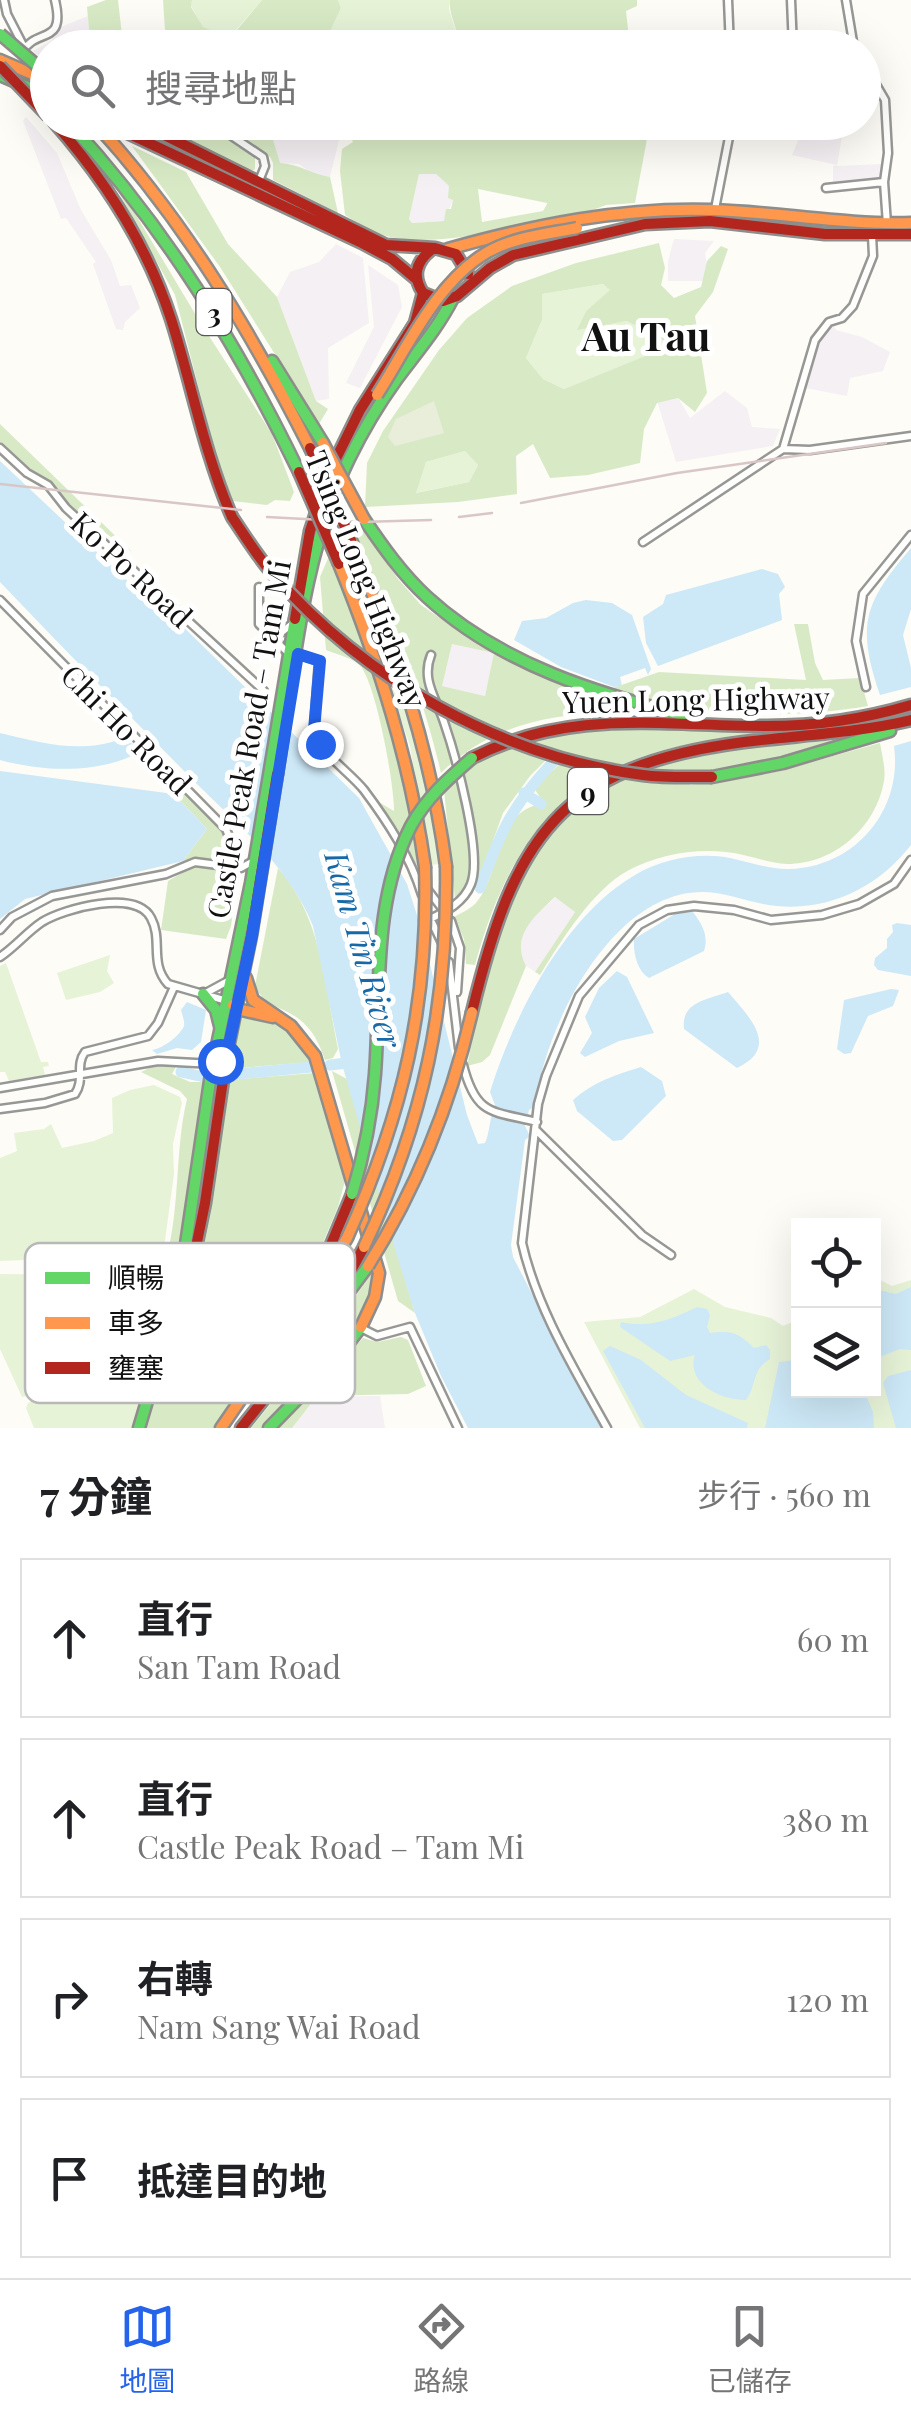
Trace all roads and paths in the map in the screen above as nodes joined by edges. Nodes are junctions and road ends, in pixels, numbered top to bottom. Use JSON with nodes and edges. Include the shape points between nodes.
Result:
{"nodes":[{"id":1,"x":4,"y":0,"type":"edge"},
{"id":2,"x":55,"y":0,"type":"edge"},
{"id":3,"x":728,"y":0,"type":"edge"},
{"id":4,"x":791,"y":0,"type":"edge"},
{"id":5,"x":846,"y":0,"type":"edge"},
{"id":6,"x":53,"y":30,"type":"edge"},
{"id":7,"x":729,"y":30,"type":"edge"},
{"id":8,"x":792,"y":30,"type":"edge"},
{"id":9,"x":851,"y":30,"type":"edge"},
{"id":10,"x":0,"y":34,"type":"edge"},
{"id":11,"x":30,"y":44,"type":"edge"},
{"id":12,"x":24,"y":47,"type":"junction"},
{"id":13,"x":30,"y":62,"type":"edge"},
{"id":14,"x":0,"y":63,"type":"edge"},
{"id":15,"x":16,"y":67,"type":"junction"},
{"id":16,"x":30,"y":72,"type":"edge"},
{"id":17,"x":0,"y":75,"type":"edge"},
{"id":18,"x":30,"y":86,"type":"edge"},
{"id":19,"x":30,"y":91,"type":"edge"},
{"id":20,"x":881,"y":93,"type":"edge"},
{"id":21,"x":30,"y":96,"type":"edge"},
{"id":22,"x":69,"y":140,"type":"edge"},
{"id":23,"x":84,"y":140,"type":"edge"},
{"id":24,"x":110,"y":140,"type":"edge"},
{"id":25,"x":142,"y":140,"type":"edge"},
{"id":26,"x":174,"y":140,"type":"edge"},
{"id":27,"x":237,"y":140,"type":"edge"},
{"id":28,"x":728,"y":140,"type":"edge"},
{"id":29,"x":258,"y":182,"type":"junction"},
{"id":30,"x":884,"y":182,"type":"junction"},
{"id":31,"x":826,"y":188,"type":"dead end"},
{"id":32,"x":714,"y":210,"type":"junction"},
{"id":33,"x":588,"y":219,"type":"junction"},
{"id":34,"x":911,"y":223,"type":"edge"},
{"id":35,"x":887,"y":224,"type":"junction"},
{"id":36,"x":911,"y":234,"type":"edge"},
{"id":37,"x":872,"y":235,"type":"junction"},
{"id":38,"x":448,"y":249,"type":"junction"},
{"id":39,"x":431,"y":250,"type":"junction"},
{"id":40,"x":416,"y":279,"type":"junction"},
{"id":41,"x":464,"y":288,"type":"junction"},
{"id":42,"x":451,"y":292,"type":"junction"},
{"id":43,"x":423,"y":293,"type":"junction"},
{"id":44,"x":245,"y":329,"type":"junction"},
{"id":45,"x":350,"y":433,"type":"junction"},
{"id":46,"x":911,"y":436,"type":"edge"},
{"id":47,"x":0,"y":448,"type":"edge"},
{"id":48,"x":783,"y":449,"type":"junction"},
{"id":49,"x":911,"y":535,"type":"edge"},
{"id":50,"x":643,"y":542,"type":"dead end"},
{"id":51,"x":260,"y":587,"type":"dead end"},
{"id":52,"x":0,"y":600,"type":"edge"},
{"id":53,"x":293,"y":624,"type":"junction"},
{"id":54,"x":266,"y":634,"type":"junction"},
{"id":55,"x":293,"y":654,"type":"junction"},
{"id":56,"x":431,"y":655,"type":"dead end"},
{"id":57,"x":866,"y":687,"type":"dead end"},
{"id":58,"x":264,"y":691,"type":"dead end"},
{"id":59,"x":911,"y":705,"type":"edge"},
{"id":60,"x":911,"y":721,"type":"edge"},
{"id":61,"x":722,"y":726,"type":"junction"},
{"id":62,"x":911,"y":860,"type":"edge"},
{"id":63,"x":258,"y":861,"type":"junction"},
{"id":64,"x":238,"y":868,"type":"junction"},
{"id":65,"x":412,"y":868,"type":"junction"},
{"id":66,"x":248,"y":890,"type":"junction"},
{"id":67,"x":445,"y":912,"type":"junction"},
{"id":68,"x":430,"y":919,"type":"junction"},
{"id":69,"x":0,"y":930,"type":"edge"},
{"id":70,"x":0,"y":958,"type":"edge"},
{"id":71,"x":239,"y":973,"type":"junction"},
{"id":72,"x":174,"y":988,"type":"junction"},
{"id":73,"x":202,"y":994,"type":"junction"},
{"id":74,"x":235,"y":1004,"type":"junction"},
{"id":75,"x":262,"y":1006,"type":"junction"},
{"id":76,"x":455,"y":1012,"type":"junction"},
{"id":77,"x":284,"y":1020,"type":"junction"},
{"id":78,"x":220,"y":1032,"type":"junction"},
{"id":79,"x":227,"y":1054,"type":"junction"},
{"id":80,"x":214,"y":1064,"type":"junction"},
{"id":81,"x":80,"y":1075,"type":"junction"},
{"id":82,"x":0,"y":1088,"type":"edge"},
{"id":83,"x":0,"y":1109,"type":"edge"},
{"id":84,"x":534,"y":1124,"type":"junction"},
{"id":85,"x":186,"y":1243,"type":"edge"},
{"id":86,"x":196,"y":1243,"type":"edge"},
{"id":87,"x":338,"y":1243,"type":"edge"},
{"id":88,"x":339,"y":1243,"type":"edge"},
{"id":89,"x":670,"y":1255,"type":"dead end"},
{"id":90,"x":355,"y":1264,"type":"edge"},
{"id":91,"x":355,"y":1283,"type":"edge"},
{"id":92,"x":363,"y":1329,"type":"junction"},
{"id":93,"x":355,"y":1337,"type":"edge"},
{"id":94,"x":147,"y":1403,"type":"edge"},
{"id":95,"x":238,"y":1403,"type":"edge"},
{"id":96,"x":261,"y":1403,"type":"edge"},
{"id":97,"x":293,"y":1403,"type":"edge"},
{"id":98,"x":140,"y":1428,"type":"edge"},
{"id":99,"x":221,"y":1428,"type":"edge"},
{"id":100,"x":241,"y":1428,"type":"edge"},
{"id":101,"x":269,"y":1428,"type":"edge"},
{"id":102,"x":458,"y":1428,"type":"edge"},
{"id":103,"x":607,"y":1428,"type":"edge"}],
"edges":[{"from":1,"to":12,"type":"street"},
{"from":2,"to":6,"type":"street"},
{"from":3,"to":7,"type":"street"},
{"from":4,"to":8,"type":"street"},
{"from":5,"to":9,"type":"street"},
{"from":10,"to":13,"type":"main road","bridge":true},
{"from":11,"to":12,"type":"street"},
{"from":12,"to":15,"type":"street"},
{"from":14,"to":15,"type":"main road"},
{"from":14,"to":18,"type":"main road","bridge":true},
{"from":14,"to":21,"type":"main road","bridge":true},
{"from":15,"to":16,"type":"main road"},
{"from":17,"to":19,"type":"main road"},
{"from":20,"to":30,"type":"street"},
{"from":22,"to":60,"type":"main road","bridge":true,"via":[[126,218],[157,281],[207,457],[232,517],[272,577],[383,673],[508,738],[586,766],[645,776],[712,776],[799,759]]},
{"from":23,"to":88,"type":"main road","name":"Tsing Long Highway","number":"3","bridge":true,"via":[[147,212],[260,392],[339,564],[403,740],[425,867],[422,1004],[390,1140]]},
{"from":24,"to":44,"type":"main road","name":"Tsing Long Highway","number":"3","via":[[171,216]]},
{"from":25,"to":40,"type":"main road","via":[[362,243]]},
{"from":26,"to":29,"type":"main road"},
{"from":27,"to":29,"type":"street","via":[[263,157]]},
{"from":28,"to":32,"type":"street"},
{"from":29,"to":39,"type":"main road","via":[[386,245]]},
{"from":30,"to":31,"type":"street"},
{"from":30,"to":35,"type":"street"},
{"from":32,"to":33,"type":"main road","via":[[645,209]]},
{"from":32,"to":35,"type":"main road"},
{"from":33,"to":38,"type":"main road"},
{"from":33,"to":42,"type":"main road","bridge":true,"via":[[577,228],[489,252],[468,266]]},
{"from":34,"to":35,"type":"main road"},
{"from":36,"to":37,"type":"main road"},
{"from":37,"to":41,"type":"main road","via":[[710,221],[645,224],[512,255]]},
{"from":37,"to":48,"type":"street","via":[[872,256],[853,306],[815,340]]},
{"from":38,"to":39,"type":"main road"},
{"from":38,"to":41,"type":"main road","via":[[466,264]]},
{"from":39,"to":40,"type":"main road","via":[[418,264]]},
{"from":40,"to":43,"type":"main road"},
{"from":41,"to":42,"type":"main road"},
{"from":42,"to":43,"type":"main road","via":[[436,300]]},
{"from":42,"to":45,"type":"main road","name":"Castle Peak Road – Tam Mi","bridge":true},
{"from":42,"to":55,"type":"main road","name":"Castle Peak Road – Tam Mi","via":[[337,480]]},
{"from":43,"to":45,"type":"main road","name":"Castle Peak Road – Tam Mi","via":[[415,323]]},
{"from":44,"to":61,"type":"main road","bridge":true,"via":[[263,347],[392,564],[414,589],[550,674]]},
{"from":44,"to":90,"type":"main road","name":"Tsing Long Highway","number":"3","bridge":true,"via":[[352,540],[421,722],[446,866],[444,985],[427,1084],[397,1178]]},
{"from":45,"to":53,"type":"main road","name":"Castle Peak Road – Tam Mi","via":[[318,503]]},
{"from":46,"to":48,"type":"street"},
{"from":47,"to":58,"type":"street","name":"Ko Po Road","via":[[48,485]]},
{"from":48,"to":50,"type":"street"},
{"from":49,"to":57,"type":"street","via":[[862,594],[856,641]]},
{"from":51,"to":54,"type":"street","via":[[258,620]]},
{"from":52,"to":64,"type":"street","name":"Chi Ho Road","via":[[226,829]]},
{"from":53,"to":54,"type":"street"},
{"from":53,"to":55,"type":"main road","name":"Castle Peak Road – Tam Mi"},
{"from":54,"to":55,"type":"street"},
{"from":55,"to":63,"type":"main road","name":"Castle Peak Road – Tam Mi"},
{"from":55,"to":63,"type":"main road","name":"Castle Peak Road – Tam Mi","via":[[290,704]]},
{"from":55,"to":65,"type":"street","via":[[320,661],[316,740],[371,800]]},
{"from":56,"to":67,"type":"street","via":[[426,675],[455,760],[474,862],[468,889]]},
{"from":59,"to":61,"type":"main road","name":"Yuen Long Highway","number":"9","via":[[821,724]]},
{"from":60,"to":91,"type":"main road","name":"Yuen Long Highway","number":"9","bridge":true,"via":[[689,750],[595,787],[547,828],[516,871],[492,928],[452,1096],[426,1166]]},
{"from":61,"to":87,"type":"main road","name":"Yuen Long Highway","number":"9","bridge":true,"via":[[561,724],[472,758],[428,799],[393,866],[381,931],[372,1110]]},
{"from":62,"to":84,"type":"street","via":[[894,884],[822,915],[771,920],[694,906],[667,910],[638,926],[577,1002]]},
{"from":63,"to":64,"type":"street"},
{"from":63,"to":66,"type":"main road","name":"Castle Peak Road – Tam Mi"},
{"from":63,"to":71,"type":"main road","name":"Castle Peak Road – Tam Mi"},
{"from":64,"to":66,"type":"street","name":"Chi Ho Road"},
{"from":64,"to":69,"type":"street","via":[[195,862],[52,896]]},
{"from":65,"to":67,"type":"street"},
{"from":65,"to":68,"type":"street"},
{"from":66,"to":71,"type":"main road","name":"Castle Peak Road – Tam Mi"},
{"from":67,"to":68,"type":"street"},
{"from":67,"to":76,"type":"street","via":[[460,948]]},
{"from":68,"to":76,"type":"street","via":[[452,972]]},
{"from":70,"to":72,"type":"street","via":[[54,916],[130,902],[152,919],[157,968]]},
{"from":71,"to":73,"type":"street"},
{"from":71,"to":74,"type":"main road"},
{"from":71,"to":75,"type":"main road"},
{"from":72,"to":73,"type":"street"},
{"from":72,"to":81,"type":"street","via":[[148,1036],[90,1049]]},
{"from":73,"to":74,"type":"street"},
{"from":73,"to":78,"type":"main road","via":[[216,1010]]},
{"from":74,"to":75,"type":"main road"},
{"from":74,"to":77,"type":"main road"},
{"from":74,"to":78,"type":"main road"},
{"from":74,"to":79,"type":"main road"},
{"from":75,"to":77,"type":"main road"},
{"from":76,"to":84,"type":"street","via":[[467,1080],[478,1103]]},
{"from":77,"to":92,"type":"main road","via":[[319,1065],[377,1260],[377,1299]]},
{"from":78,"to":80,"type":"main road"},
{"from":79,"to":80,"type":"main road"},
{"from":79,"to":86,"type":"main road"},
{"from":80,"to":81,"type":"street","via":[[158,1061]]},
{"from":80,"to":85,"type":"main road"},
{"from":81,"to":82,"type":"street"},
{"from":81,"to":83,"type":"street","via":[[70,1097]]},
{"from":84,"to":89,"type":"street","via":[[642,1235]]},
{"from":84,"to":103,"type":"street","via":[[524,1255]]},
{"from":92,"to":93,"type":"main road"},
{"from":92,"to":102,"type":"street","via":[[376,1336],[410,1327]]},
{"from":94,"to":98,"type":"main road"},
{"from":95,"to":99,"type":"main road","name":"Tsing Long Highway","number":"3"},
{"from":96,"to":100,"type":"main road","name":"Tsing Long Highway","number":"9"},
{"from":97,"to":101,"type":"main road"}]}
